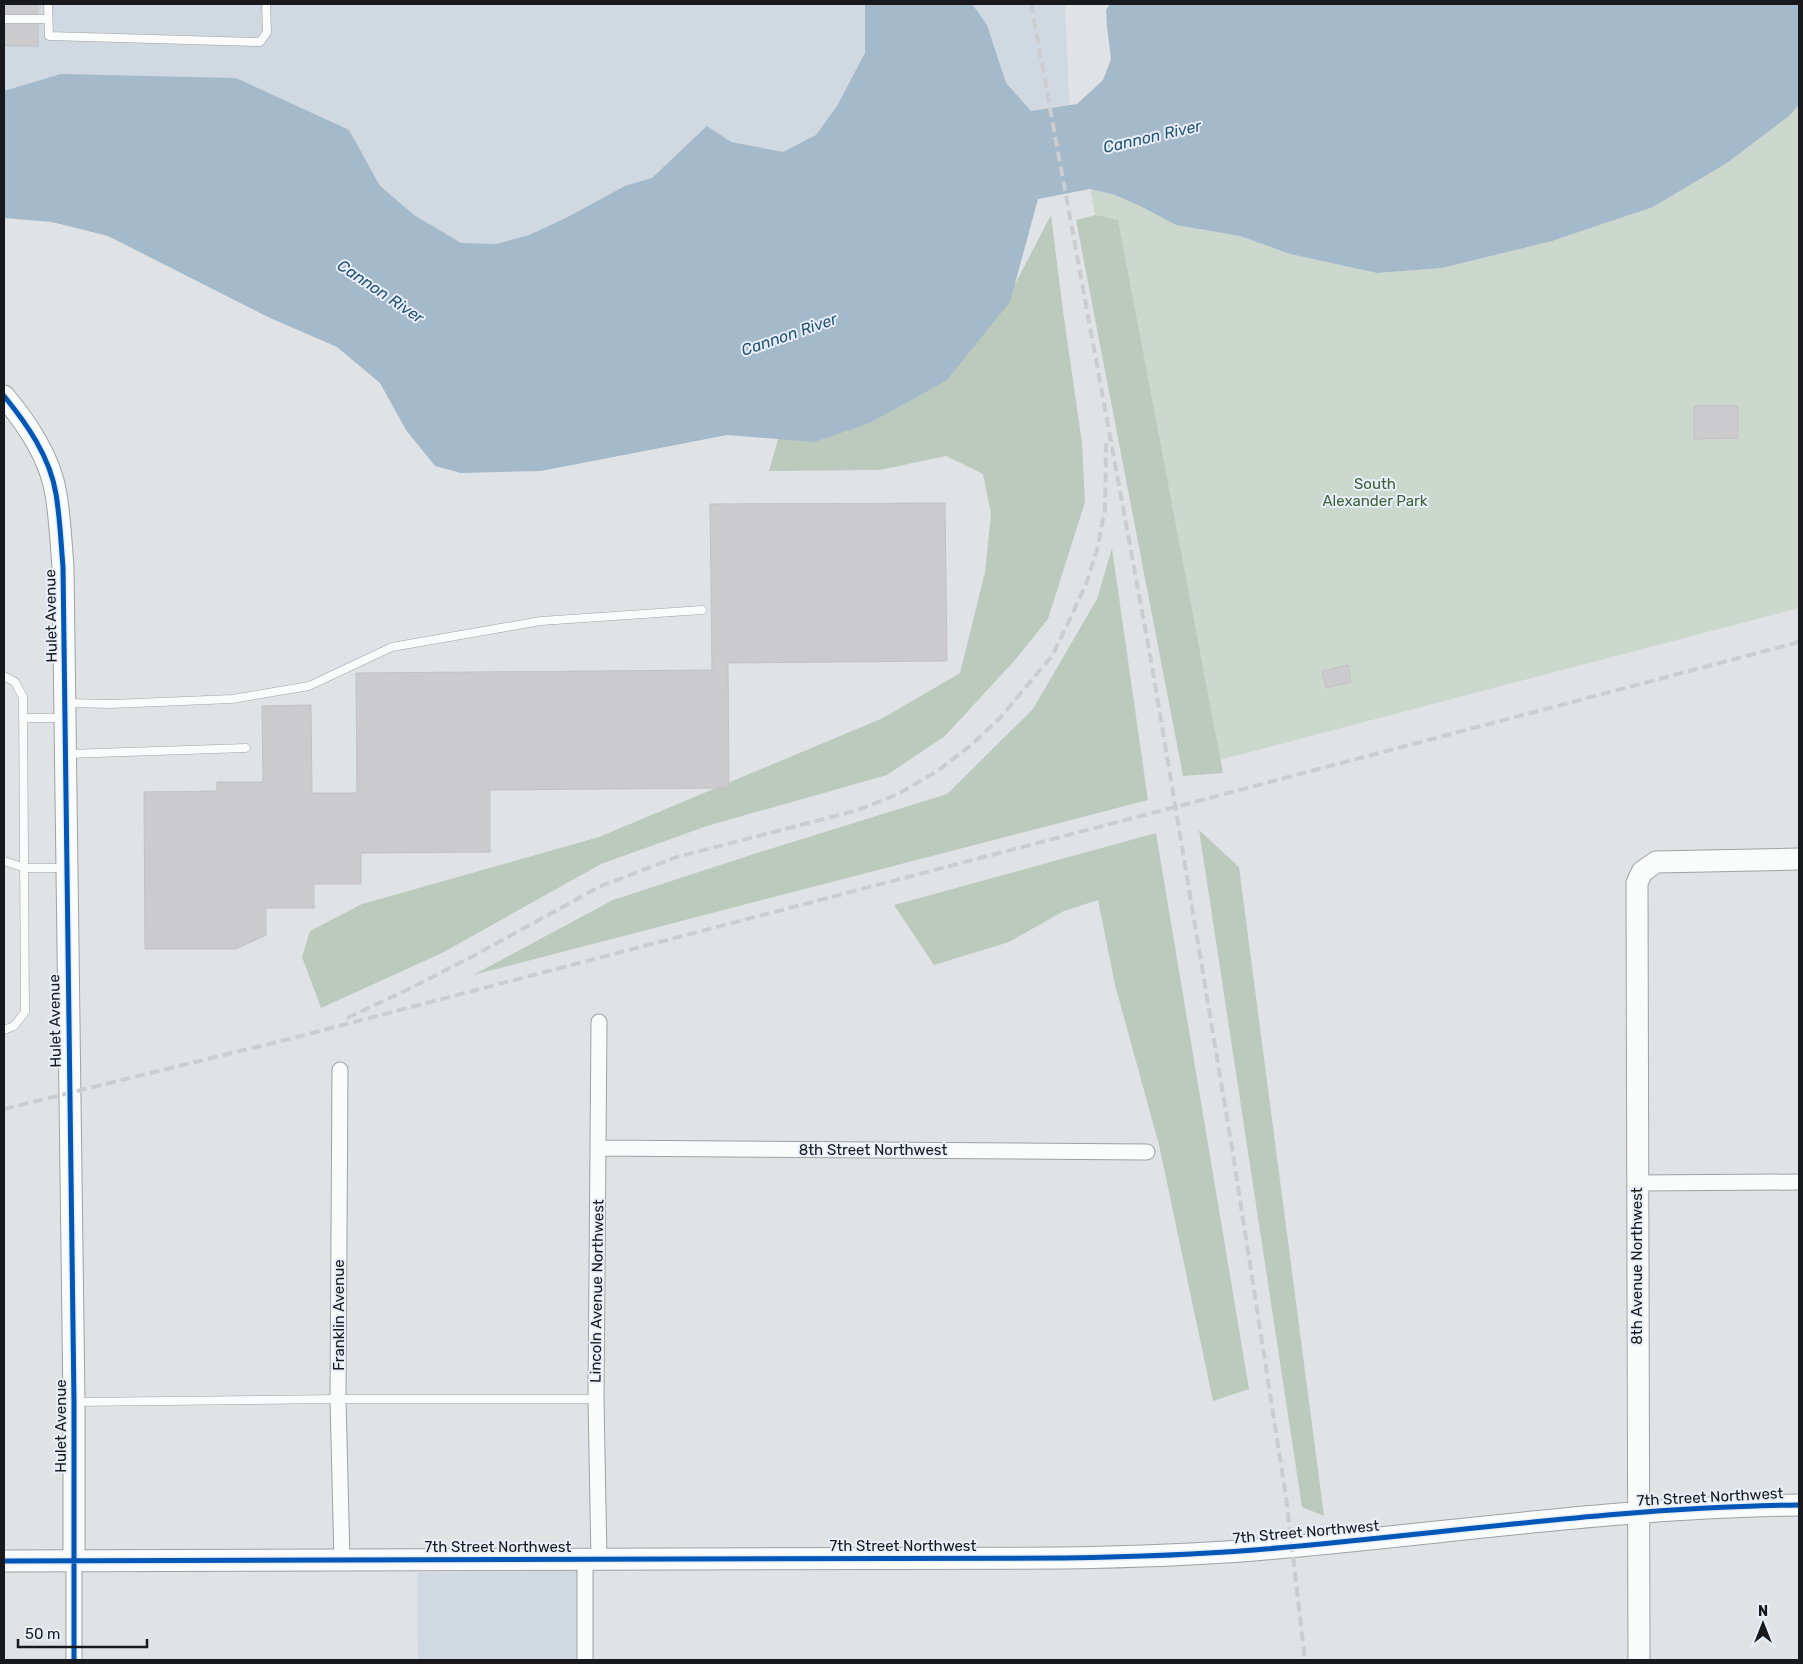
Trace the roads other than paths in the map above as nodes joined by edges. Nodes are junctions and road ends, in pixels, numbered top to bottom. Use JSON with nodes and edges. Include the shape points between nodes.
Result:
{"nodes":[{"id":1,"x":48,"y":4,"type":"edge"},
{"id":2,"x":266,"y":4,"type":"edge"},
{"id":3,"x":4,"y":19,"type":"edge"},
{"id":4,"x":48,"y":19,"type":"junction"},
{"id":5,"x":4,"y":396,"type":"edge"},
{"id":6,"x":702,"y":610,"type":"dead end"},
{"id":7,"x":4,"y":676,"type":"edge"},
{"id":8,"x":65,"y":711,"type":"junction"},
{"id":9,"x":24,"y":718,"type":"junction"},
{"id":10,"x":246,"y":748,"type":"dead end"},
{"id":11,"x":65,"y":754,"type":"junction"},
{"id":12,"x":1799,"y":859,"type":"edge"},
{"id":13,"x":4,"y":861,"type":"edge"},
{"id":14,"x":24,"y":868,"type":"junction"},
{"id":15,"x":66,"y":868,"type":"junction"},
{"id":16,"x":599,"y":1022,"type":"dead end"},
{"id":17,"x":4,"y":1030,"type":"edge"},
{"id":18,"x":340,"y":1070,"type":"dead end"},
{"id":19,"x":599,"y":1148,"type":"junction"},
{"id":20,"x":1147,"y":1152,"type":"dead end"},
{"id":21,"x":1799,"y":1182,"type":"edge"},
{"id":22,"x":1637,"y":1183,"type":"junction"},
{"id":23,"x":596,"y":1398,"type":"junction"},
{"id":24,"x":338,"y":1399,"type":"junction"},
{"id":25,"x":74,"y":1402,"type":"junction"},
{"id":26,"x":1799,"y":1505,"type":"edge"},
{"id":27,"x":1638,"y":1512,"type":"junction"},
{"id":28,"x":342,"y":1560,"type":"junction"},
{"id":29,"x":592,"y":1560,"type":"junction"},
{"id":30,"x":74,"y":1561,"type":"junction"},
{"id":31,"x":4,"y":1562,"type":"edge"},
{"id":32,"x":74,"y":1660,"type":"edge"},
{"id":33,"x":585,"y":1660,"type":"edge"},
{"id":34,"x":1639,"y":1660,"type":"edge"}],
"edges":[{"from":1,"to":4,"type":"lane"},
{"from":2,"to":4,"type":"lane","via":[[266,32],[260,42],[49,36]]},
{"from":3,"to":4,"type":"lane"},
{"from":5,"to":8,"type":"street","name":"Hulet Avenue","via":[[22,418],[46,460],[56,493],[63,567]]},
{"from":6,"to":8,"type":"lane","via":[[541,622],[392,647],[309,686],[232,699],[111,704]]},
{"from":7,"to":9,"type":"lane","via":[[15,682],[24,697]]},
{"from":8,"to":9,"type":"lane"},
{"from":8,"to":11,"type":"street","name":"Hulet Avenue"},
{"from":9,"to":14,"type":"lane"},
{"from":10,"to":11,"type":"lane"},
{"from":11,"to":15,"type":"street","name":"Hulet Avenue"},
{"from":12,"to":22,"type":"street","name":"8th Avenue Northwest","via":[[1656,862],[1642,872],[1637,883]]},
{"from":13,"to":14,"type":"lane"},
{"from":14,"to":15,"type":"lane"},
{"from":14,"to":17,"type":"lane","via":[[25,1012],[14,1026]]},
{"from":15,"to":25,"type":"street","name":"Hulet Avenue"},
{"from":16,"to":19,"type":"street","name":"Lincoln Avenue Northwest"},
{"from":18,"to":24,"type":"street","name":"Franklin Avenue"},
{"from":19,"to":20,"type":"street","name":"8th Street Northwest"},
{"from":19,"to":23,"type":"street","name":"Lincoln Avenue Northwest"},
{"from":21,"to":22,"type":"street"},
{"from":22,"to":27,"type":"street","name":"8th Avenue Northwest"},
{"from":23,"to":24,"type":"lane"},
{"from":23,"to":29,"type":"street","name":"Lincoln Avenue Northwest"},
{"from":24,"to":25,"type":"lane"},
{"from":24,"to":28,"type":"street","name":"Franklin Avenue"},
{"from":25,"to":30,"type":"street","name":"Hulet Avenue"},
{"from":26,"to":27,"type":"street","name":"7th Street Northwest"},
{"from":27,"to":29,"type":"street","name":"7th Street Northwest","via":[[1254,1550],[1160,1556]]},
{"from":27,"to":34,"type":"street","name":"8th Avenue Northwest"},
{"from":28,"to":29,"type":"street","name":"7th Street Northwest"},
{"from":28,"to":30,"type":"street","name":"7th Street Northwest"},
{"from":29,"to":33,"type":"street","name":"Lincoln Avenue Northwest"},
{"from":30,"to":31,"type":"street","name":"7th Street Northwest"},
{"from":30,"to":32,"type":"street","name":"Hulet Avenue"}]}
